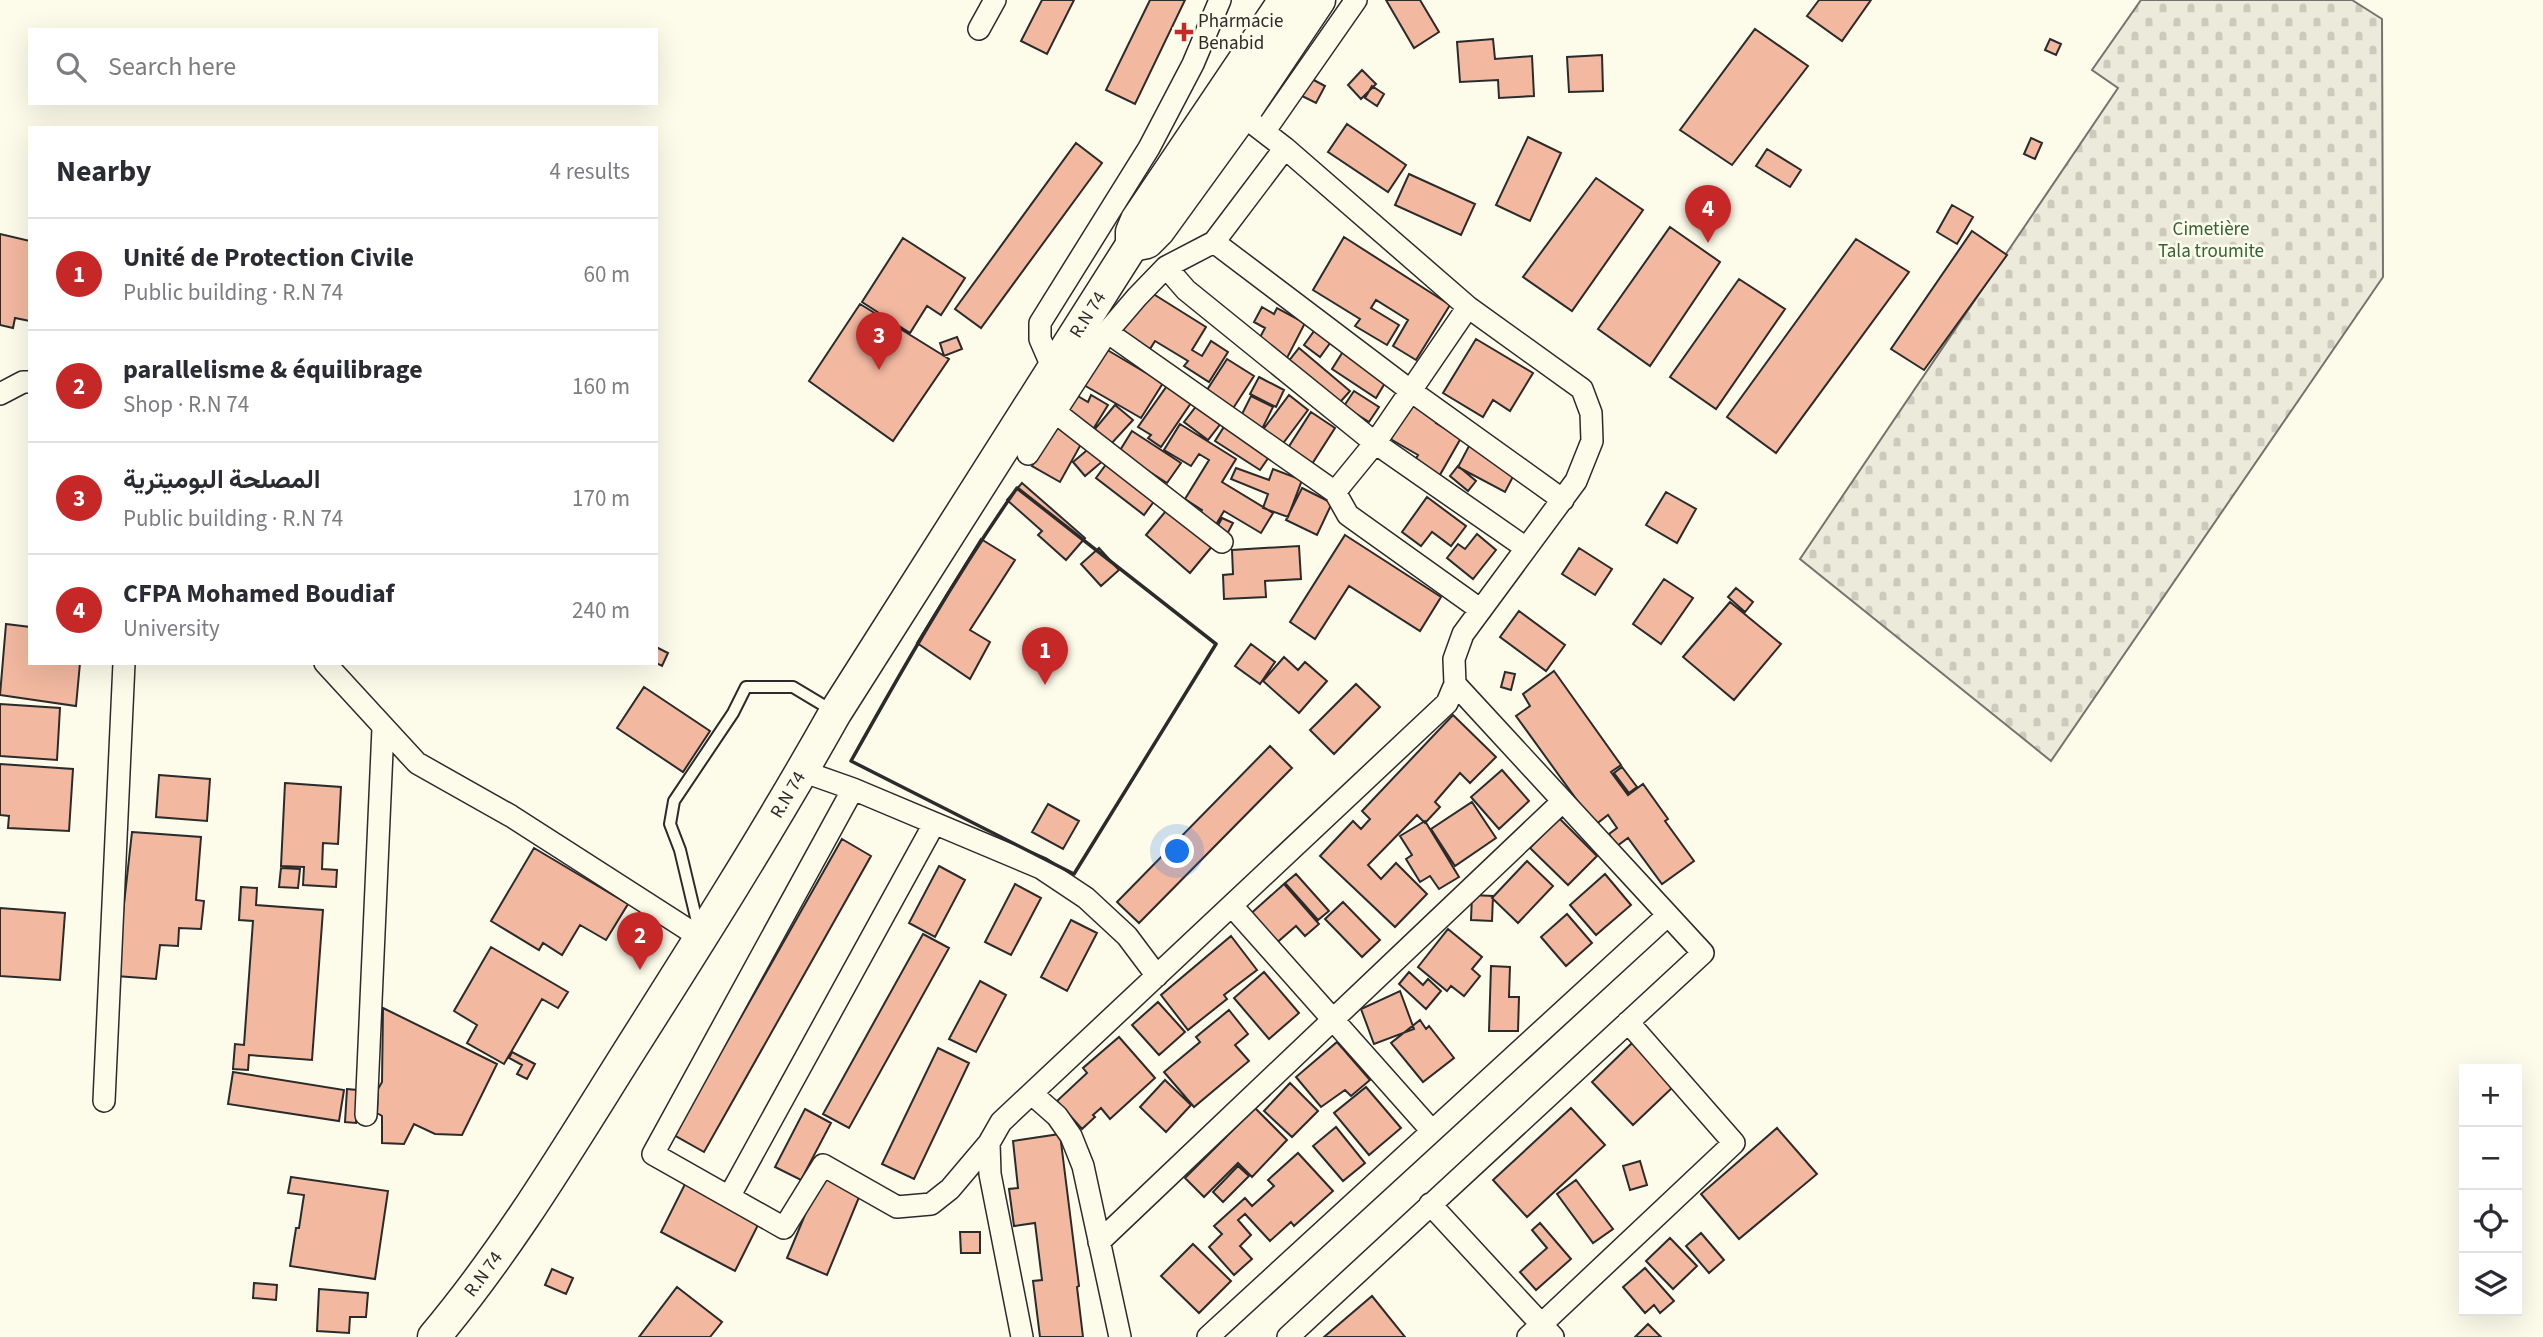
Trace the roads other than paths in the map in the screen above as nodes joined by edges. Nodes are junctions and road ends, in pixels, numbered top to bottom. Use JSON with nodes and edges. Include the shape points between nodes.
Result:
{"nodes":[{"id":1,"x":995,"y":0,"type":"edge"},
{"id":2,"x":1220,"y":0,"type":"edge"},
{"id":3,"x":1319,"y":0,"type":"edge"},
{"id":4,"x":1356,"y":0,"type":"edge"},
{"id":5,"x":1280,"y":4,"type":"edge"},
{"id":6,"x":979,"y":29,"type":"dead end"},
{"id":7,"x":1253,"y":124,"type":"junction"},
{"id":8,"x":1285,"y":148,"type":"junction"},
{"id":9,"x":1094,"y":236,"type":"junction"},
{"id":10,"x":1214,"y":242,"type":"junction"},
{"id":11,"x":1128,"y":252,"type":"junction"},
{"id":12,"x":1166,"y":267,"type":"junction"},
{"id":13,"x":1468,"y":307,"type":"junction"},
{"id":14,"x":1107,"y":332,"type":"junction"},
{"id":15,"x":1053,"y":369,"type":"junction"},
{"id":16,"x":28,"y":382,"type":"edge"},
{"id":17,"x":1411,"y":391,"type":"junction"},
{"id":18,"x":0,"y":394,"type":"edge"},
{"id":19,"x":1055,"y":412,"type":"junction"},
{"id":20,"x":1375,"y":443,"type":"junction"},
{"id":21,"x":1028,"y":454,"type":"dead end"},
{"id":22,"x":1335,"y":492,"type":"junction"},
{"id":23,"x":1563,"y":499,"type":"junction"},
{"id":24,"x":1222,"y":542,"type":"dead end"},
{"id":25,"x":1527,"y":548,"type":"junction"},
{"id":26,"x":1481,"y":610,"type":"junction"},
{"id":27,"x":124,"y":665,"type":"edge"},
{"id":28,"x":327,"y":665,"type":"edge"},
{"id":29,"x":1455,"y":684,"type":"junction"},
{"id":30,"x":835,"y":713,"type":"junction"},
{"id":31,"x":383,"y":728,"type":"junction"},
{"id":32,"x":802,"y":771,"type":"junction"},
{"id":33,"x":853,"y":789,"type":"junction"},
{"id":34,"x":1563,"y":801,"type":"junction"},
{"id":35,"x":934,"y":824,"type":"junction"},
{"id":36,"x":1232,"y":906,"type":"junction"},
{"id":37,"x":1668,"y":915,"type":"junction"},
{"id":38,"x":701,"y":938,"type":"junction"},
{"id":39,"x":1157,"y":976,"type":"junction"},
{"id":40,"x":1332,"y":1021,"type":"junction"},
{"id":41,"x":1628,"y":1022,"type":"junction"},
{"id":42,"x":1032,"y":1094,"type":"junction"},
{"id":43,"x":104,"y":1101,"type":"dead end"},
{"id":44,"x":366,"y":1115,"type":"dead end"},
{"id":45,"x":1432,"y":1131,"type":"junction"},
{"id":46,"x":989,"y":1143,"type":"junction"},
{"id":47,"x":729,"y":1197,"type":"junction"},
{"id":48,"x":1430,"y":1204,"type":"junction"},
{"id":49,"x":1099,"y":1242,"type":"junction"},
{"id":50,"x":1541,"y":1333,"type":"edge"},
{"id":51,"x":434,"y":1337,"type":"edge"},
{"id":52,"x":1022,"y":1337,"type":"edge"},
{"id":53,"x":1120,"y":1337,"type":"edge"},
{"id":54,"x":1208,"y":1337,"type":"edge"},
{"id":55,"x":1288,"y":1337,"type":"edge"}],
"edges":[{"from":1,"to":6,"type":"street"},
{"from":2,"to":9,"type":"street","via":[[1149,148]]},
{"from":3,"to":7,"type":"main road","name":"R.N 74"},
{"from":4,"to":7,"type":"street"},
{"from":5,"to":11,"type":"main road","name":"R.N 74","via":[[1137,220]]},
{"from":7,"to":8,"type":"street"},
{"from":7,"to":11,"type":"main road","name":"R.N 74","via":[[1153,237]]},
{"from":8,"to":10,"type":"street"},
{"from":8,"to":13,"type":"street"},
{"from":9,"to":11,"type":"street"},
{"from":9,"to":15,"type":"street","via":[[1040,323],[1040,339]]},
{"from":10,"to":12,"type":"street"},
{"from":10,"to":17,"type":"street"},
{"from":11,"to":15,"type":"main road","name":"R.N 74"},
{"from":12,"to":14,"type":"street"},
{"from":12,"to":20,"type":"street","via":[[1186,290]]},
{"from":13,"to":17,"type":"street"},
{"from":13,"to":23,"type":"street","via":[[1582,388],[1591,413],[1592,441],[1576,481]]},
{"from":14,"to":19,"type":"street"},
{"from":14,"to":22,"type":"street"},
{"from":15,"to":30,"type":"main road","name":"R.N 74"},
{"from":16,"to":18,"type":"street"},
{"from":17,"to":20,"type":"street"},
{"from":17,"to":23,"type":"street"},
{"from":19,"to":21,"type":"street"},
{"from":19,"to":24,"type":"street"},
{"from":20,"to":22,"type":"street"},
{"from":20,"to":25,"type":"street"},
{"from":22,"to":26,"type":"street","via":[[1348,515]]},
{"from":23,"to":25,"type":"street"},
{"from":25,"to":26,"type":"street"},
{"from":26,"to":29,"type":"street","via":[[1463,634],[1454,659]]},
{"from":27,"to":43,"type":"street"},
{"from":28,"to":31,"type":"street"},
{"from":29,"to":34,"type":"street"},
{"from":29,"to":36,"type":"street","via":[[1447,703]]},
{"from":30,"to":32,"type":"main road","name":"R.N 74"},
{"from":30,"to":38,"type":"lane","via":[[793,687],[746,687],[674,801],[670,824]]},
{"from":31,"to":38,"type":"street","via":[[417,763],[511,816]]},
{"from":31,"to":44,"type":"street"},
{"from":32,"to":33,"type":"street"},
{"from":32,"to":38,"type":"main road","name":"R.N 74"},
{"from":33,"to":35,"type":"street"},
{"from":33,"to":47,"type":"street","via":[[653,1154]]},
{"from":34,"to":37,"type":"street"},
{"from":34,"to":40,"type":"street"},
{"from":35,"to":39,"type":"street","via":[[1041,868],[1086,898],[1127,936]]},
{"from":35,"to":47,"type":"street"},
{"from":36,"to":39,"type":"street"},
{"from":36,"to":40,"type":"street"},
{"from":37,"to":41,"type":"street","via":[[1703,953]]},
{"from":37,"to":45,"type":"street"},
{"from":38,"to":51,"type":"main road","name":"R.N 74","via":[[529,1209],[476,1287]]},
{"from":39,"to":42,"type":"street"},
{"from":40,"to":45,"type":"street"},
{"from":40,"to":49,"type":"street"},
{"from":41,"to":48,"type":"street"},
{"from":41,"to":50,"type":"street","via":[[1734,1143]]},
{"from":42,"to":46,"type":"street","via":[[1002,1122]]},
{"from":42,"to":49,"type":"street","via":[[1071,1136],[1083,1166]]},
{"from":45,"to":54,"type":"street"},
{"from":46,"to":47,"type":"street","via":[[931,1204],[897,1207],[824,1165],[784,1228]]},
{"from":46,"to":52,"type":"street","via":[[990,1174]]},
{"from":48,"to":50,"type":"street"},
{"from":48,"to":55,"type":"street"},
{"from":49,"to":53,"type":"street"}]}
